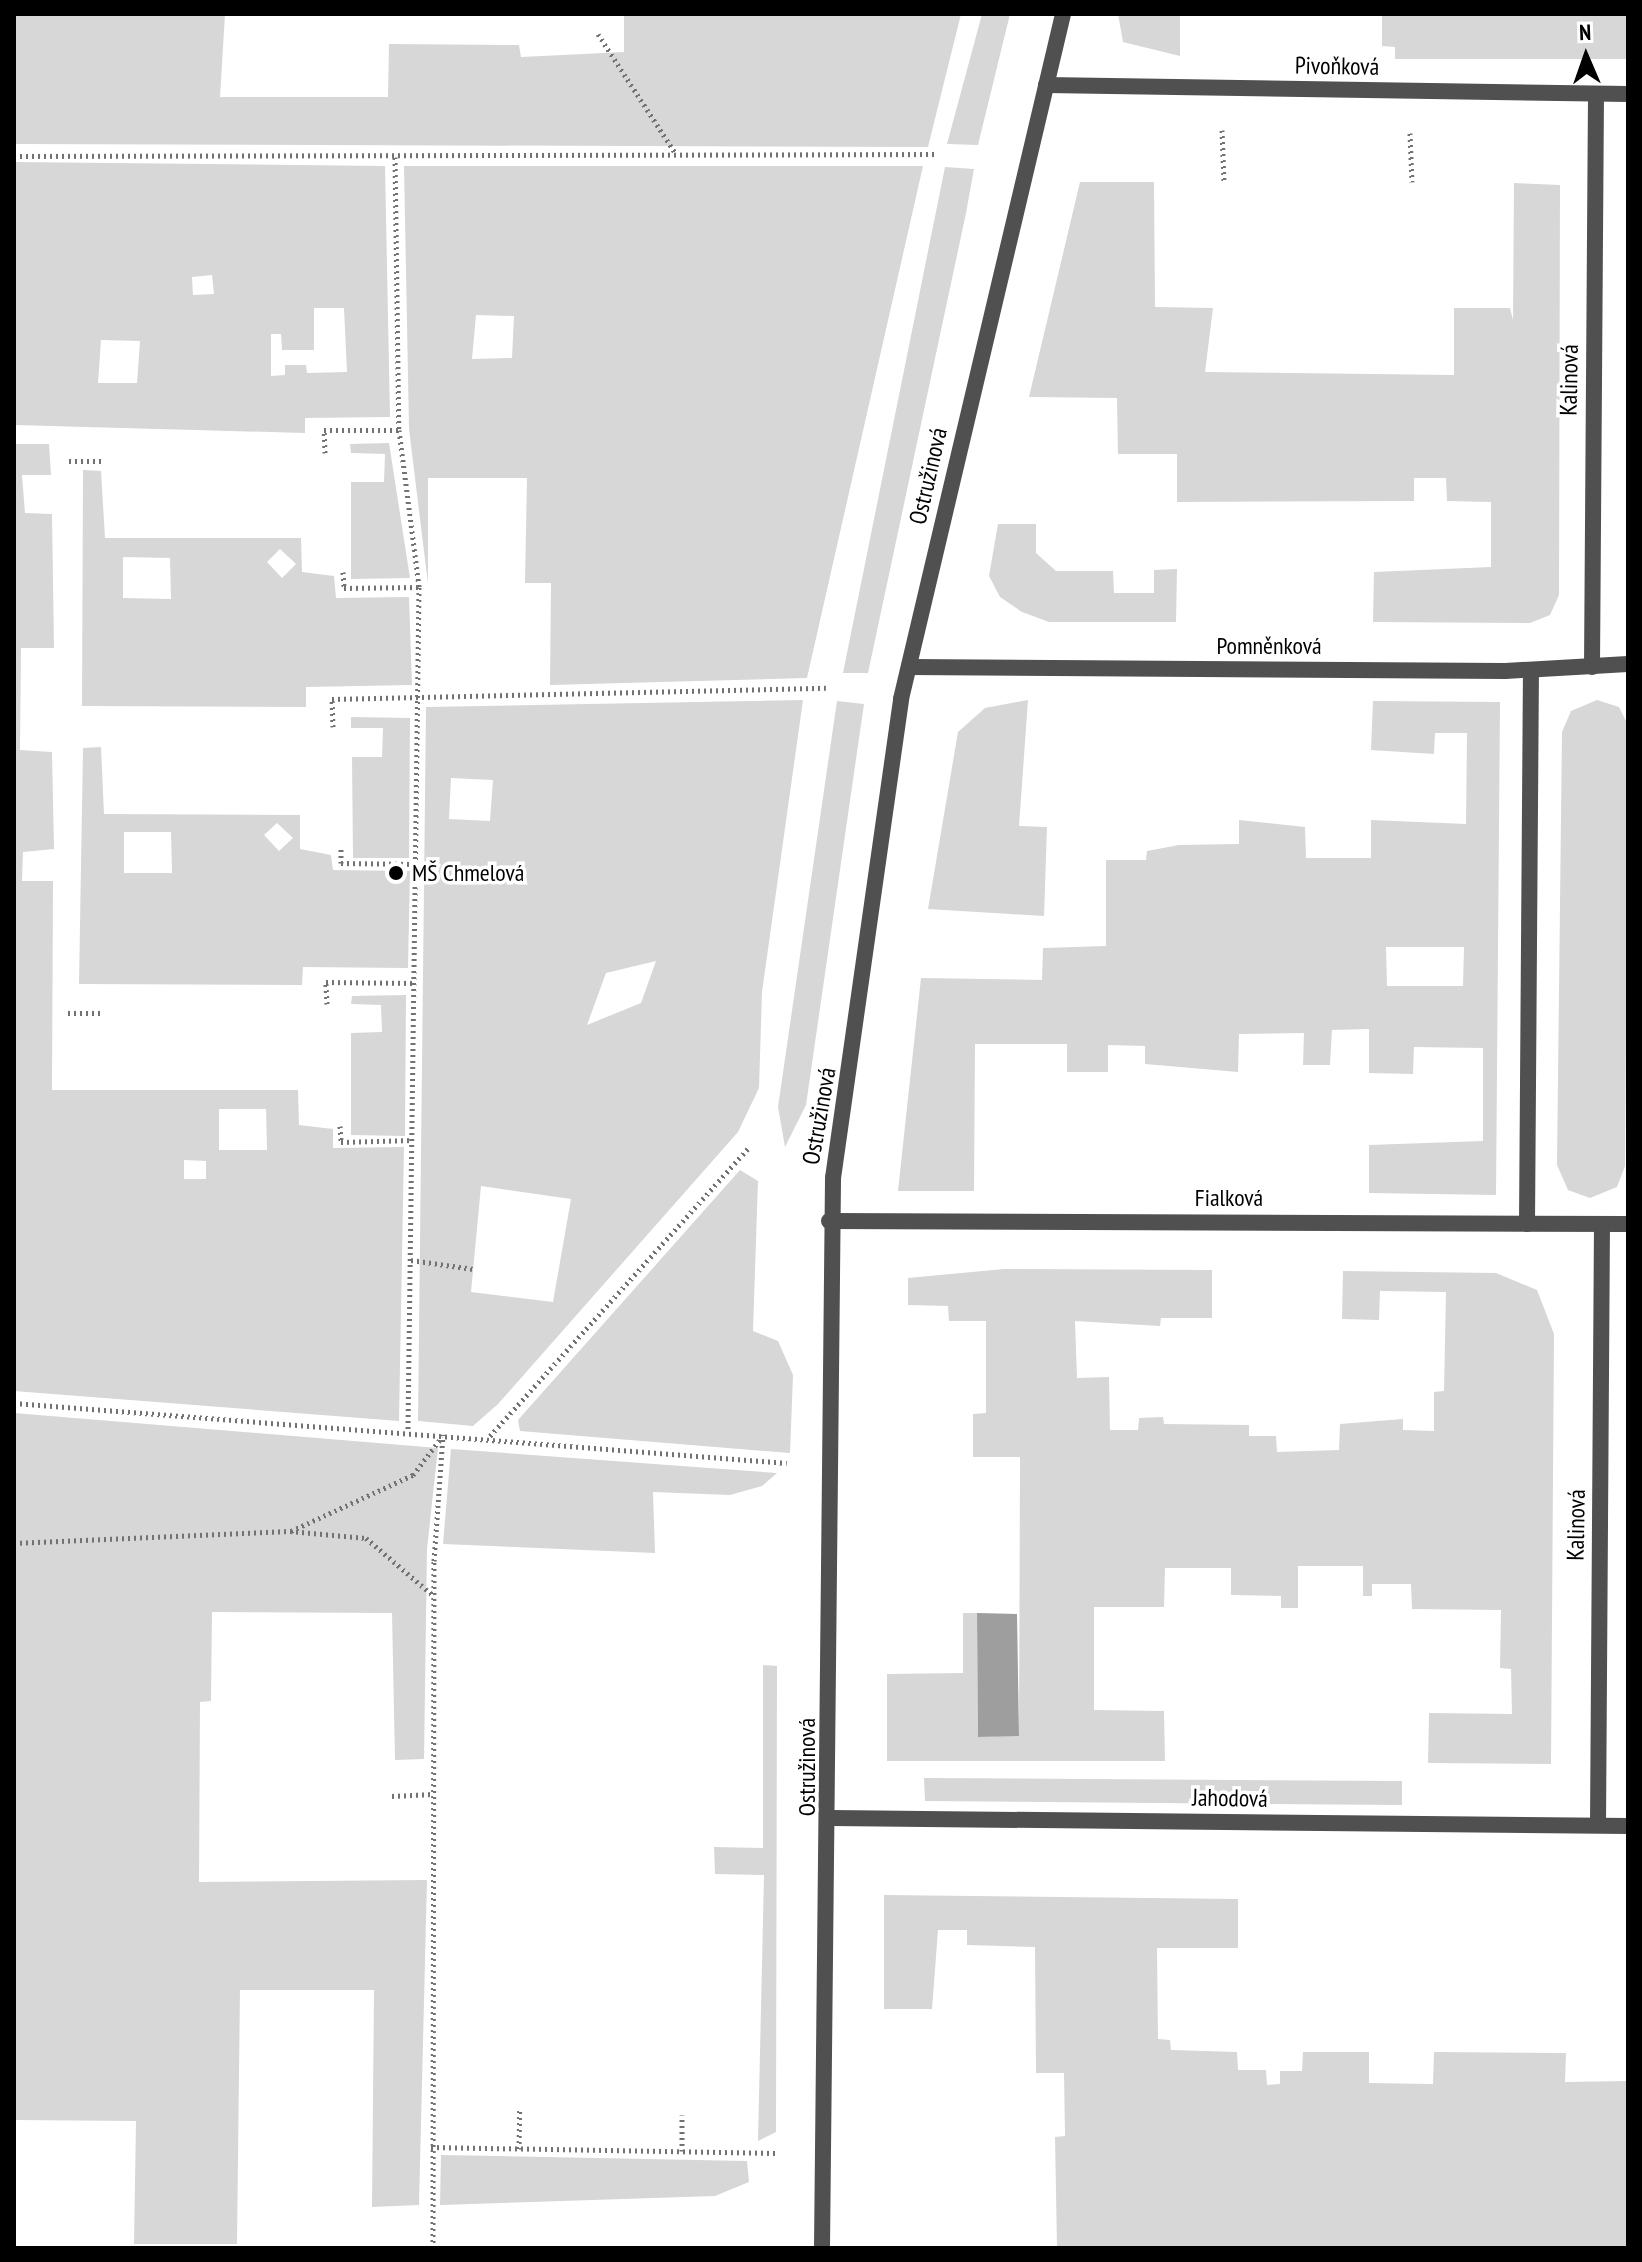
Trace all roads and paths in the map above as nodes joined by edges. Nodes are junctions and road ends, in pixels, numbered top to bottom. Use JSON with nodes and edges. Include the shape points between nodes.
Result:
{"nodes":[{"id":1,"x":1063,"y":14,"type":"edge"},
{"id":2,"x":598,"y":34,"type":"dead end"},
{"id":3,"x":1046,"y":85,"type":"junction"},
{"id":4,"x":1596,"y":94,"type":"junction"},
{"id":5,"x":1628,"y":94,"type":"edge"},
{"id":6,"x":1222,"y":127,"type":"dead end"},
{"id":7,"x":1409,"y":128,"type":"dead end"},
{"id":8,"x":676,"y":154,"type":"junction"},
{"id":9,"x":937,"y":154,"type":"dead end"},
{"id":10,"x":14,"y":156,"type":"edge"},
{"id":11,"x":395,"y":157,"type":"junction"},
{"id":12,"x":1224,"y":181,"type":"dead end"},
{"id":13,"x":1412,"y":182,"type":"dead end"},
{"id":14,"x":399,"y":430,"type":"junction"},
{"id":15,"x":325,"y":453,"type":"dead end"},
{"id":16,"x":69,"y":461,"type":"dead end"},
{"id":17,"x":105,"y":461,"type":"dead end"},
{"id":18,"x":343,"y":572,"type":"dead end"},
{"id":19,"x":419,"y":587,"type":"junction"},
{"id":20,"x":1628,"y":664,"type":"edge"},
{"id":21,"x":909,"y":667,"type":"junction"},
{"id":22,"x":1592,"y":667,"type":"junction"},
{"id":23,"x":1531,"y":670,"type":"junction"},
{"id":24,"x":826,"y":688,"type":"dead end"},
{"id":25,"x":419,"y":697,"type":"junction"},
{"id":26,"x":333,"y":727,"type":"dead end"},
{"id":27,"x":341,"y":849,"type":"dead end"},
{"id":28,"x":416,"y":864,"type":"junction"},
{"id":29,"x":414,"y":983,"type":"junction"},
{"id":30,"x":327,"y":1004,"type":"dead end"},
{"id":31,"x":68,"y":1013,"type":"dead end"},
{"id":32,"x":103,"y":1013,"type":"dead end"},
{"id":33,"x":340,"y":1126,"type":"dead end"},
{"id":34,"x":413,"y":1140,"type":"junction"},
{"id":35,"x":750,"y":1146,"type":"dead end"},
{"id":36,"x":829,"y":1221,"type":"junction"},
{"id":37,"x":1527,"y":1224,"type":"junction"},
{"id":38,"x":1602,"y":1224,"type":"junction"},
{"id":39,"x":1628,"y":1224,"type":"edge"},
{"id":40,"x":411,"y":1260,"type":"junction"},
{"id":41,"x":473,"y":1269,"type":"dead end"},
{"id":42,"x":14,"y":1403,"type":"edge"},
{"id":43,"x":408,"y":1432,"type":"junction"},
{"id":44,"x":443,"y":1434,"type":"junction"},
{"id":45,"x":489,"y":1437,"type":"junction"},
{"id":46,"x":791,"y":1464,"type":"dead end"},
{"id":47,"x":290,"y":1531,"type":"junction"},
{"id":48,"x":14,"y":1543,"type":"edge"},
{"id":49,"x":434,"y":1596,"type":"junction"},
{"id":50,"x":433,"y":1794,"type":"junction"},
{"id":51,"x":392,"y":1796,"type":"dead end"},
{"id":52,"x":831,"y":1818,"type":"junction"},
{"id":53,"x":1598,"y":1825,"type":"junction"},
{"id":54,"x":1628,"y":1826,"type":"edge"},
{"id":55,"x":520,"y":2110,"type":"dead end"},
{"id":56,"x":682,"y":2115,"type":"dead end"},
{"id":57,"x":431,"y":2147,"type":"junction"},
{"id":58,"x":519,"y":2149,"type":"junction"},
{"id":59,"x":682,"y":2151,"type":"junction"},
{"id":60,"x":776,"y":2153,"type":"dead end"},
{"id":61,"x":433,"y":2248,"type":"edge"},
{"id":62,"x":822,"y":2248,"type":"edge"}],
"edges":[{"from":1,"to":3,"type":"street","name":"Ostružinová"},
{"from":2,"to":8,"type":"path"},
{"from":3,"to":4,"type":"street","name":"Pivoňková"},
{"from":3,"to":21,"type":"street","name":"Ostružinová"},
{"from":4,"to":5,"type":"street","name":"Pivoňková"},
{"from":4,"to":22,"type":"street","name":"Kalinová"},
{"from":6,"to":12,"type":"path"},
{"from":7,"to":13,"type":"path"},
{"from":8,"to":9,"type":"path"},
{"from":8,"to":11,"type":"path"},
{"from":10,"to":11,"type":"path"},
{"from":11,"to":14,"type":"path"},
{"from":14,"to":15,"type":"path","via":[[324,430]]},
{"from":14,"to":19,"type":"path"},
{"from":16,"to":17,"type":"path"},
{"from":18,"to":19,"type":"path","via":[[344,588]]},
{"from":19,"to":25,"type":"path"},
{"from":20,"to":22,"type":"street","name":"Pomněnková"},
{"from":21,"to":23,"type":"street","name":"Pomněnková"},
{"from":21,"to":36,"type":"street","name":"Ostružinová"},
{"from":22,"to":23,"type":"street","name":"Pomněnková"},
{"from":23,"to":37,"type":"street"},
{"from":24,"to":25,"type":"path"},
{"from":25,"to":26,"type":"path","via":[[332,699]]},
{"from":25,"to":28,"type":"path"},
{"from":27,"to":28,"type":"path","via":[[341,863]]},
{"from":28,"to":29,"type":"path"},
{"from":29,"to":30,"type":"path","via":[[326,982]]},
{"from":29,"to":34,"type":"path"},
{"from":31,"to":32,"type":"path"},
{"from":33,"to":34,"type":"path","via":[[341,1142]]},
{"from":34,"to":40,"type":"path"},
{"from":35,"to":45,"type":"path"},
{"from":36,"to":37,"type":"street","name":"Fialková"},
{"from":36,"to":52,"type":"street","name":"Ostružinová"},
{"from":37,"to":38,"type":"street","name":"Fialková"},
{"from":38,"to":39,"type":"street","name":"Fialková"},
{"from":38,"to":53,"type":"street","name":"Kalinová"},
{"from":40,"to":41,"type":"path"},
{"from":40,"to":43,"type":"path"},
{"from":42,"to":43,"type":"path"},
{"from":43,"to":44,"type":"path"},
{"from":44,"to":45,"type":"path"},
{"from":44,"to":47,"type":"path","via":[[413,1475]]},
{"from":44,"to":49,"type":"path"},
{"from":45,"to":46,"type":"path"},
{"from":47,"to":48,"type":"path"},
{"from":47,"to":49,"type":"path","via":[[366,1538]]},
{"from":49,"to":50,"type":"path"},
{"from":50,"to":51,"type":"path"},
{"from":50,"to":57,"type":"path"},
{"from":52,"to":53,"type":"street","name":"Jahodová"},
{"from":52,"to":62,"type":"street","name":"Ostružinová"},
{"from":53,"to":54,"type":"street","name":"Jahodová"},
{"from":55,"to":58,"type":"path"},
{"from":56,"to":59,"type":"path"},
{"from":57,"to":58,"type":"path"},
{"from":57,"to":61,"type":"path"},
{"from":58,"to":59,"type":"path"},
{"from":59,"to":60,"type":"path"}]}
